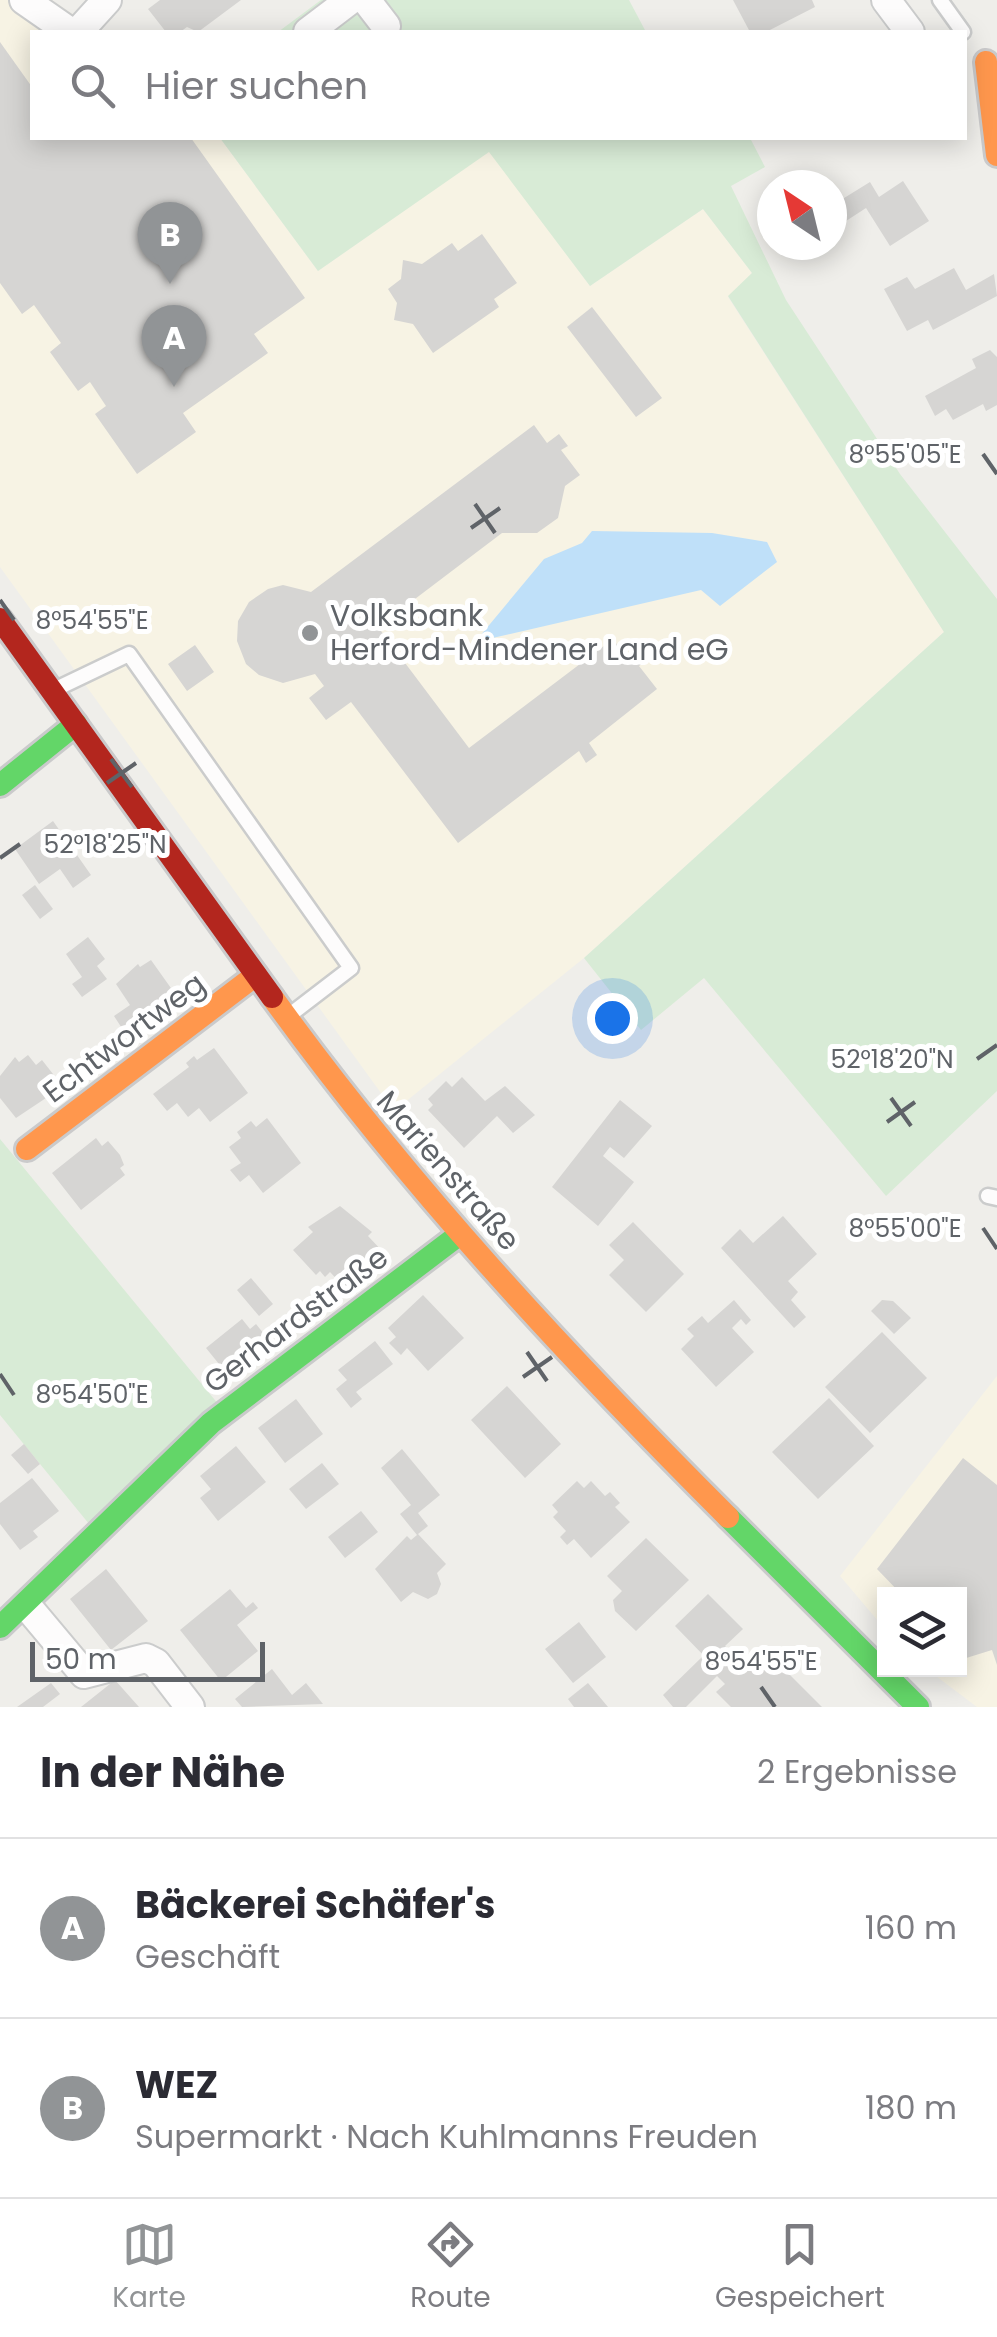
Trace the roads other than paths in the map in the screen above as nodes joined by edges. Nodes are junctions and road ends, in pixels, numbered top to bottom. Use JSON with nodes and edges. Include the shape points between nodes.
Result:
{"nodes":[{"id":1,"x":24,"y":0,"type":"edge"},
{"id":2,"x":107,"y":0,"type":"edge"},
{"id":3,"x":350,"y":0,"type":"edge"},
{"id":4,"x":366,"y":0,"type":"edge"},
{"id":5,"x":886,"y":0,"type":"edge"},
{"id":6,"x":940,"y":0,"type":"edge"},
{"id":7,"x":386,"y":26,"type":"dead end"},
{"id":8,"x":67,"y":30,"type":"edge"},
{"id":9,"x":80,"y":30,"type":"edge"},
{"id":10,"x":311,"y":30,"type":"edge"},
{"id":11,"x":908,"y":30,"type":"edge"},
{"id":12,"x":961,"y":30,"type":"edge"},
{"id":13,"x":967,"y":38,"type":"edge"},
{"id":14,"x":982,"y":60,"type":"edge"},
{"id":15,"x":997,"y":155,"type":"edge"},
{"id":16,"x":0,"y":619,"type":"edge"},
{"id":17,"x":52,"y":692,"type":"junction"},
{"id":18,"x":76,"y":724,"type":"junction"},
{"id":19,"x":0,"y":785,"type":"edge"},
{"id":20,"x":256,"y":975,"type":"junction"},
{"id":21,"x":286,"y":1017,"type":"junction"},
{"id":22,"x":27,"y":1149,"type":"dead end"},
{"id":23,"x":460,"y":1234,"type":"junction"},
{"id":24,"x":27,"y":1606,"type":"junction"},
{"id":25,"x":0,"y":1627,"type":"edge"},
{"id":26,"x":190,"y":1707,"type":"edge"},
{"id":27,"x":918,"y":1707,"type":"edge"}],
"edges":[{"from":1,"to":8,"type":"street"},
{"from":2,"to":9,"type":"street"},
{"from":3,"to":10,"type":"street"},
{"from":4,"to":7,"type":"street"},
{"from":5,"to":11,"type":"street"},
{"from":6,"to":12,"type":"lane"},
{"from":13,"to":14,"type":"lane"},
{"from":14,"to":15,"type":"main road"},
{"from":16,"to":17,"type":"main road","name":"Marienstraße"},
{"from":17,"to":18,"type":"main road","name":"Marienstraße"},
{"from":17,"to":21,"type":"lane","via":[[129,654],[351,968]]},
{"from":18,"to":19,"type":"main road"},
{"from":18,"to":20,"type":"main road","name":"Marienstraße"},
{"from":20,"to":21,"type":"main road","name":"Marienstraße"},
{"from":20,"to":22,"type":"main road","name":"Echtwortweg"},
{"from":21,"to":23,"type":"main road","name":"Marienstraße","via":[[352,1108]]},
{"from":23,"to":24,"type":"main road","name":"Gerhardstraße","via":[[210,1423]]},
{"from":23,"to":27,"type":"main road","name":"Marienstraße"},
{"from":24,"to":25,"type":"main road","name":"Gerhardstraße"},
{"from":24,"to":26,"type":"street","via":[[84,1674],[146,1658]]}]}
